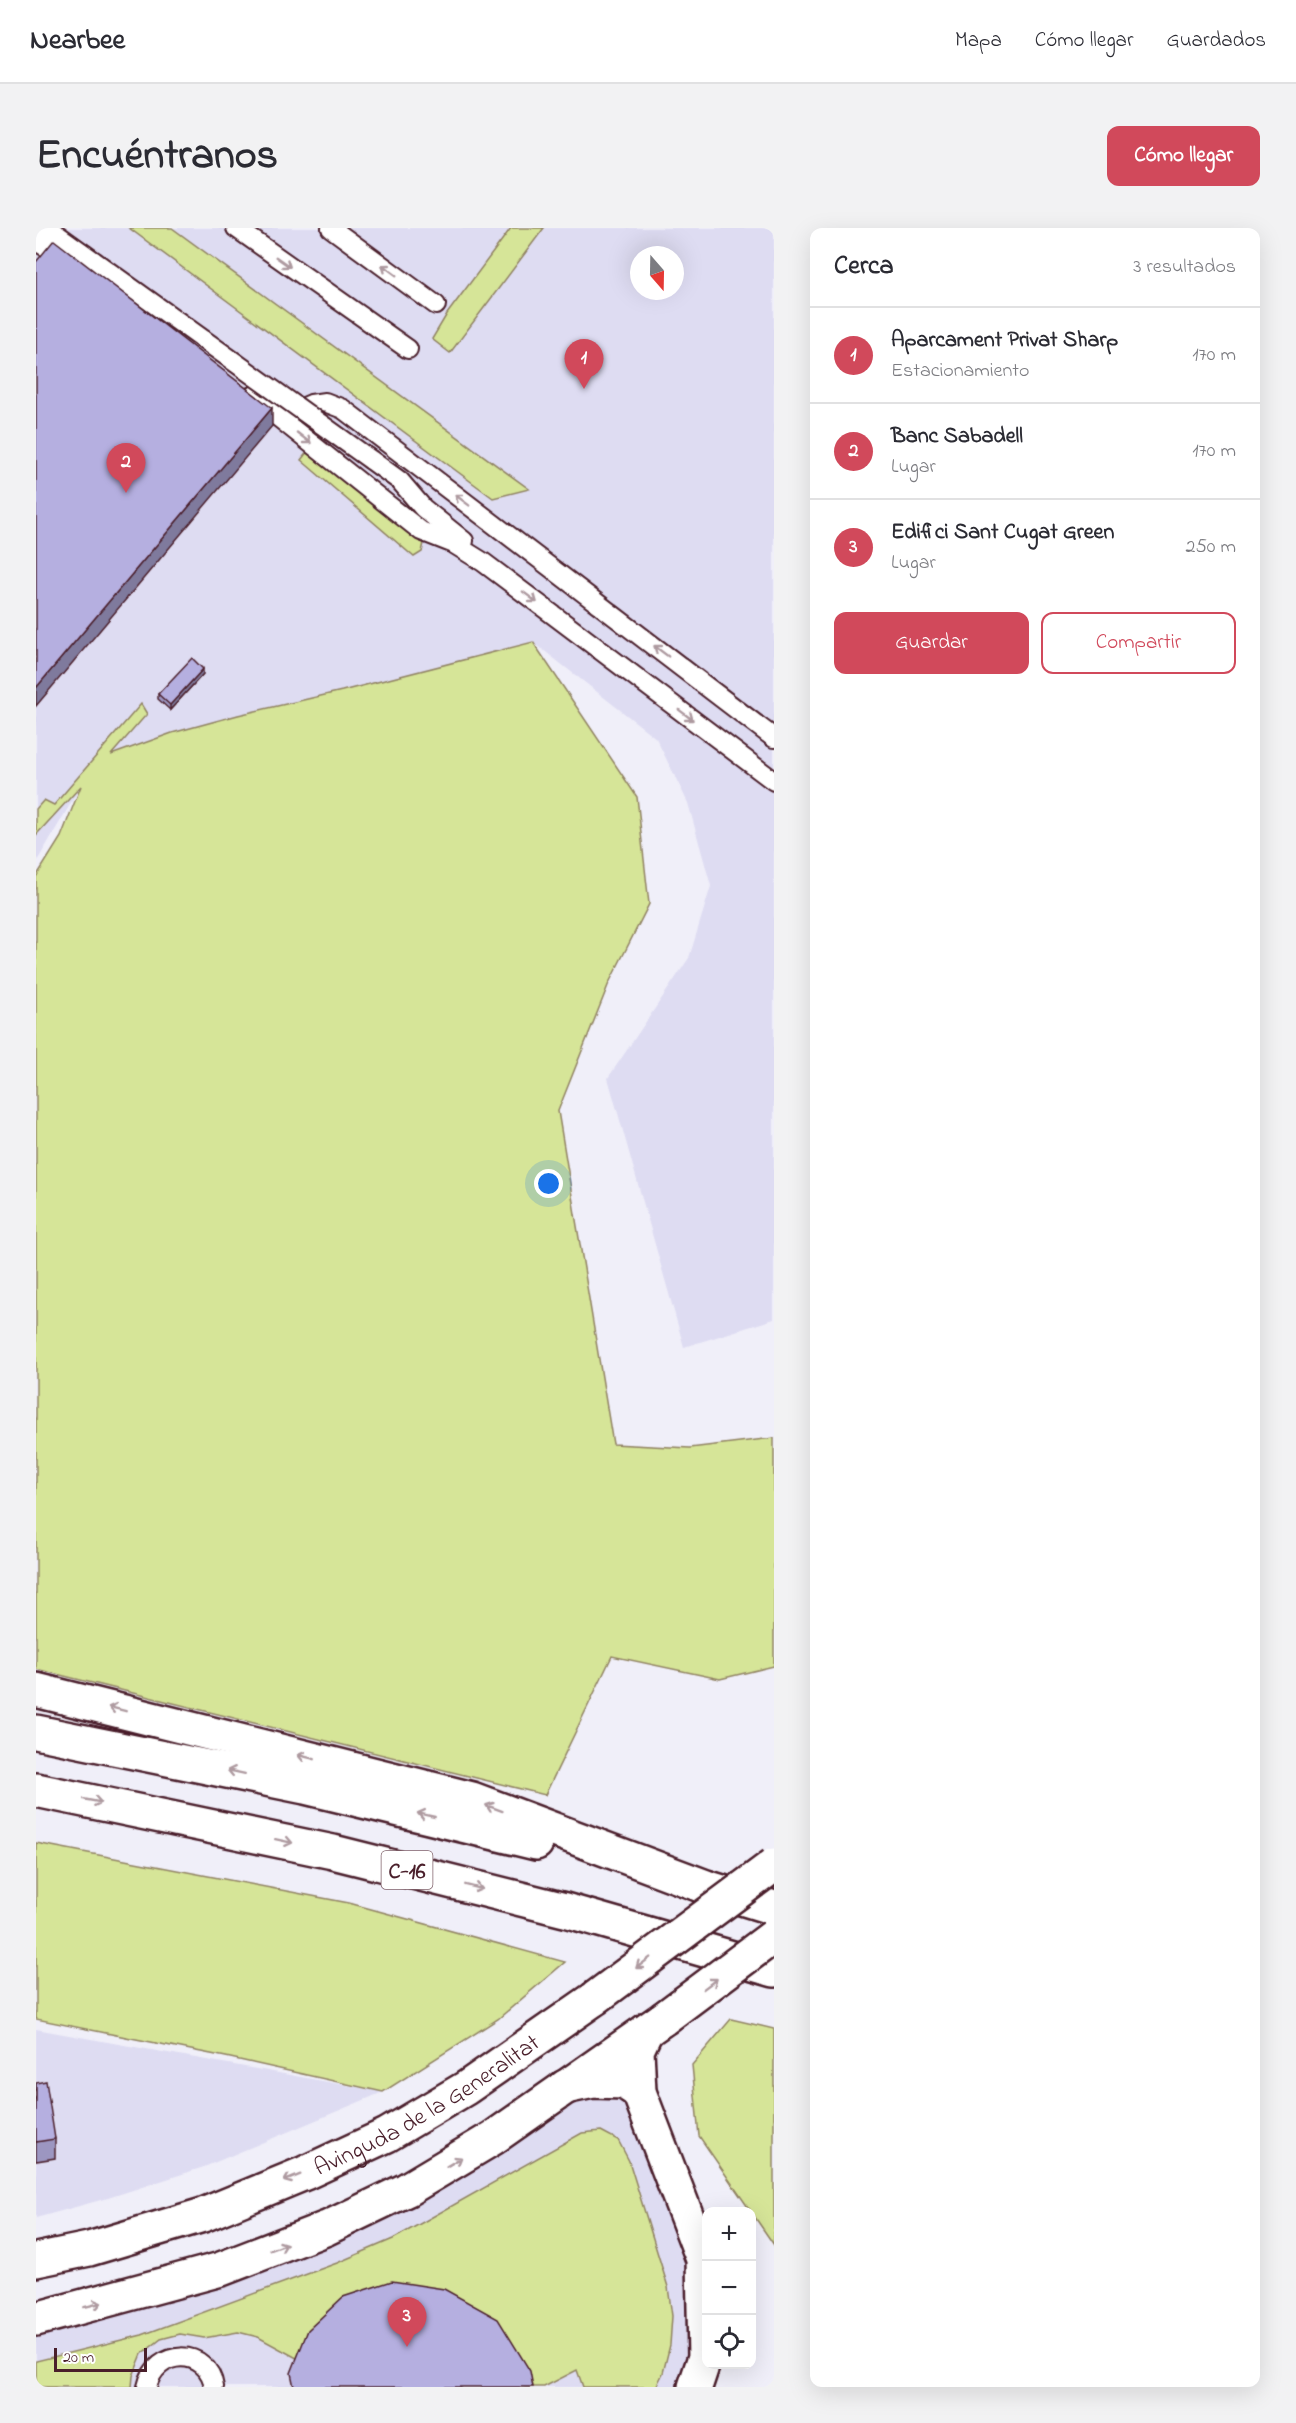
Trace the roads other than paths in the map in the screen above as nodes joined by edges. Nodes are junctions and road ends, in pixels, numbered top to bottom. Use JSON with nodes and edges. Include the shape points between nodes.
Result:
{"nodes":[{"id":1,"x":236,"y":228,"type":"edge"},
{"id":2,"x":330,"y":228,"type":"edge"},
{"id":3,"x":36,"y":236,"type":"edge"},
{"id":4,"x":36,"y":243,"type":"edge"},
{"id":5,"x":436,"y":305,"type":"dead end"},
{"id":6,"x":408,"y":350,"type":"dead end"},
{"id":7,"x":259,"y":401,"type":"junction"},
{"id":8,"x":483,"y":562,"type":"junction"},
{"id":9,"x":774,"y":738,"type":"edge"},
{"id":10,"x":774,"y":781,"type":"edge"},
{"id":11,"x":36,"y":1690,"type":"edge"},
{"id":12,"x":36,"y":1732,"type":"edge"},
{"id":13,"x":36,"y":1790,"type":"edge"},
{"id":14,"x":774,"y":1865,"type":"edge"},
{"id":15,"x":706,"y":1887,"type":"junction"},
{"id":16,"x":774,"y":1908,"type":"edge"},
{"id":17,"x":774,"y":1936,"type":"edge"},
{"id":18,"x":774,"y":1970,"type":"edge"},
{"id":19,"x":655,"y":2025,"type":"junction"},
{"id":20,"x":566,"y":2087,"type":"junction"},
{"id":21,"x":639,"y":2092,"type":"junction"},
{"id":22,"x":36,"y":2260,"type":"edge"},
{"id":23,"x":36,"y":2319,"type":"edge"},
{"id":24,"x":147,"y":2387,"type":"edge"},
{"id":25,"x":214,"y":2387,"type":"edge"},
{"id":26,"x":695,"y":2387,"type":"edge"}],
"edges":[{"from":1,"to":6,"type":"lane","one_way":true},
{"from":5,"to":2,"type":"lane","one_way":true},
{"from":3,"to":8,"type":"lane","bridge":true,"via":[[41,231],[55,233],[400,481],[423,508],[460,537]]},
{"from":4,"to":7,"type":"lane","via":[[88,274]]},
{"from":7,"to":8,"type":"lane","one_way":true,"via":[[421,531],[454,544]]},
{"from":9,"to":7,"type":"lane","one_way":true,"via":[[343,409],[325,402],[290,413],[276,412]]},
{"from":8,"to":10,"type":"lane","one_way":true},
{"from":15,"to":11,"type":"main road","one_way":true,"via":[[472,1799]]},
{"from":15,"to":12,"type":"main road","number":"C-16","one_way":true,"via":[[327,1792]]},
{"from":13,"to":18,"type":"main road","number":"C-16","one_way":true,"via":[[345,1854],[566,1910]]},
{"from":14,"to":22,"type":"main road","name":"Avinguda de la Generalitat","one_way":true,"bridge":true,"via":[[466,2088],[377,2140],[203,2215],[89,2249]]},
{"from":15,"to":16,"type":"main road","number":"C-16"},
{"from":19,"to":17,"type":"main road","one_way":true,"bridge":true},
{"from":19,"to":20,"type":"main road"},
{"from":19,"to":21,"type":"main road","via":[[637,2050]]},
{"from":20,"to":21,"type":"main road","via":[[593,2081],[624,2082]]},
{"from":23,"to":20,"type":"main road","one_way":true,"via":[[221,2269],[327,2228],[416,2184],[493,2138]]},
{"from":21,"to":26,"type":"main road","via":[[703,2259],[705,2357]]},
{"from":24,"to":25,"type":"lane","via":[[154,2370],[177,2357],[190,2358],[206,2368]]}]}
